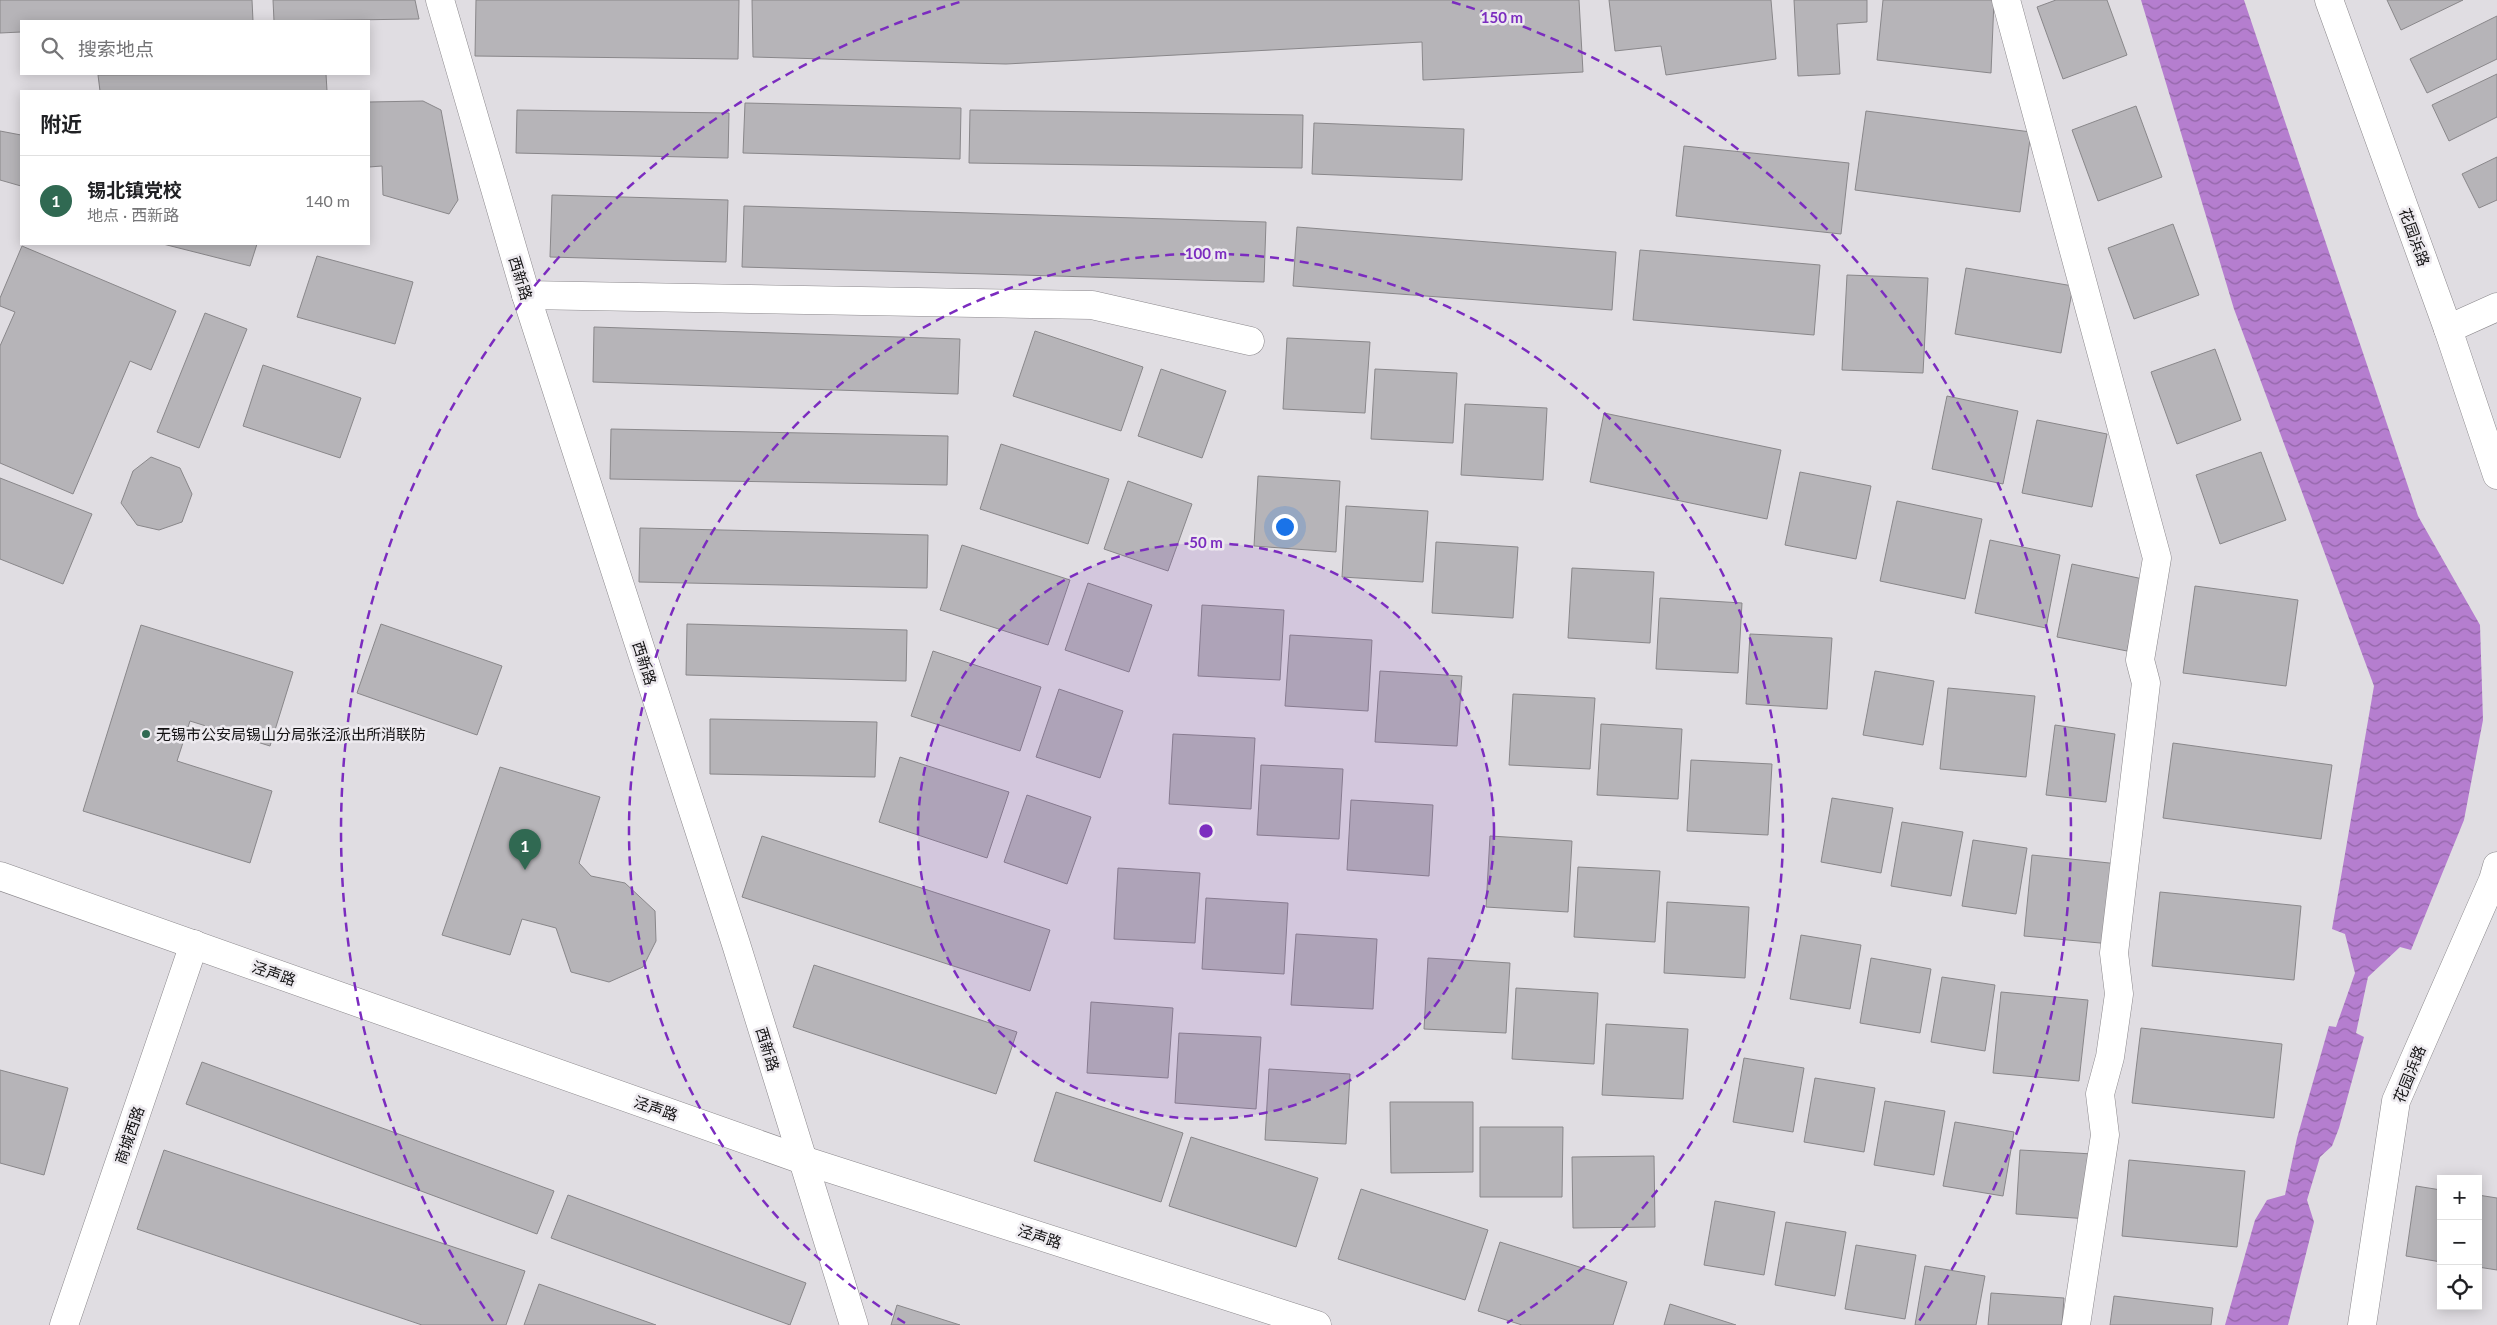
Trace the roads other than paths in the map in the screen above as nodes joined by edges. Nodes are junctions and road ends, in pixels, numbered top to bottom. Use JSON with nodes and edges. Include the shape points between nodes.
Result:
{"nodes":[{"id":1,"x":440,"y":0,"type":"edge"},
{"id":2,"x":2006,"y":0,"type":"edge"},
{"id":3,"x":2329,"y":0,"type":"edge"},
{"id":4,"x":526,"y":295,"type":"junction"},
{"id":5,"x":2497,"y":307,"type":"edge"},
{"id":6,"x":2448,"y":328,"type":"junction"},
{"id":7,"x":1250,"y":341,"type":"dead end"},
{"id":8,"x":2497,"y":475,"type":"edge"},
{"id":9,"x":2497,"y":866,"type":"edge"},
{"id":10,"x":0,"y":876,"type":"edge"},
{"id":11,"x":194,"y":944,"type":"junction"},
{"id":12,"x":802,"y":1160,"type":"junction"},
{"id":13,"x":64,"y":1325,"type":"edge"},
{"id":14,"x":854,"y":1325,"type":"edge"},
{"id":15,"x":1317,"y":1325,"type":"edge"},
{"id":16,"x":2076,"y":1325,"type":"edge"},
{"id":17,"x":2362,"y":1325,"type":"edge"}],
"edges":[{"from":1,"to":4,"type":"street","name":"西新路"},
{"from":2,"to":16,"type":"street","via":[[2157,558],[2140,660],[2146,682],[2114,953],[2119,994],[2110,1058],[2100,1094],[2105,1135]]},
{"from":3,"to":6,"type":"street","name":"花园浜路"},
{"from":4,"to":7,"type":"street","via":[[1092,305]]},
{"from":4,"to":12,"type":"street","name":"西新路"},
{"from":5,"to":6,"type":"street"},
{"from":6,"to":8,"type":"street","name":"花园浜路"},
{"from":9,"to":17,"type":"street","name":"花园浜路","via":[[2396,1101]]},
{"from":10,"to":11,"type":"street","name":"泾声路"},
{"from":11,"to":12,"type":"street","name":"泾声路"},
{"from":11,"to":13,"type":"street","name":"商城西路"},
{"from":12,"to":14,"type":"street","name":"西新路"},
{"from":12,"to":15,"type":"street","name":"泾声路"}]}
